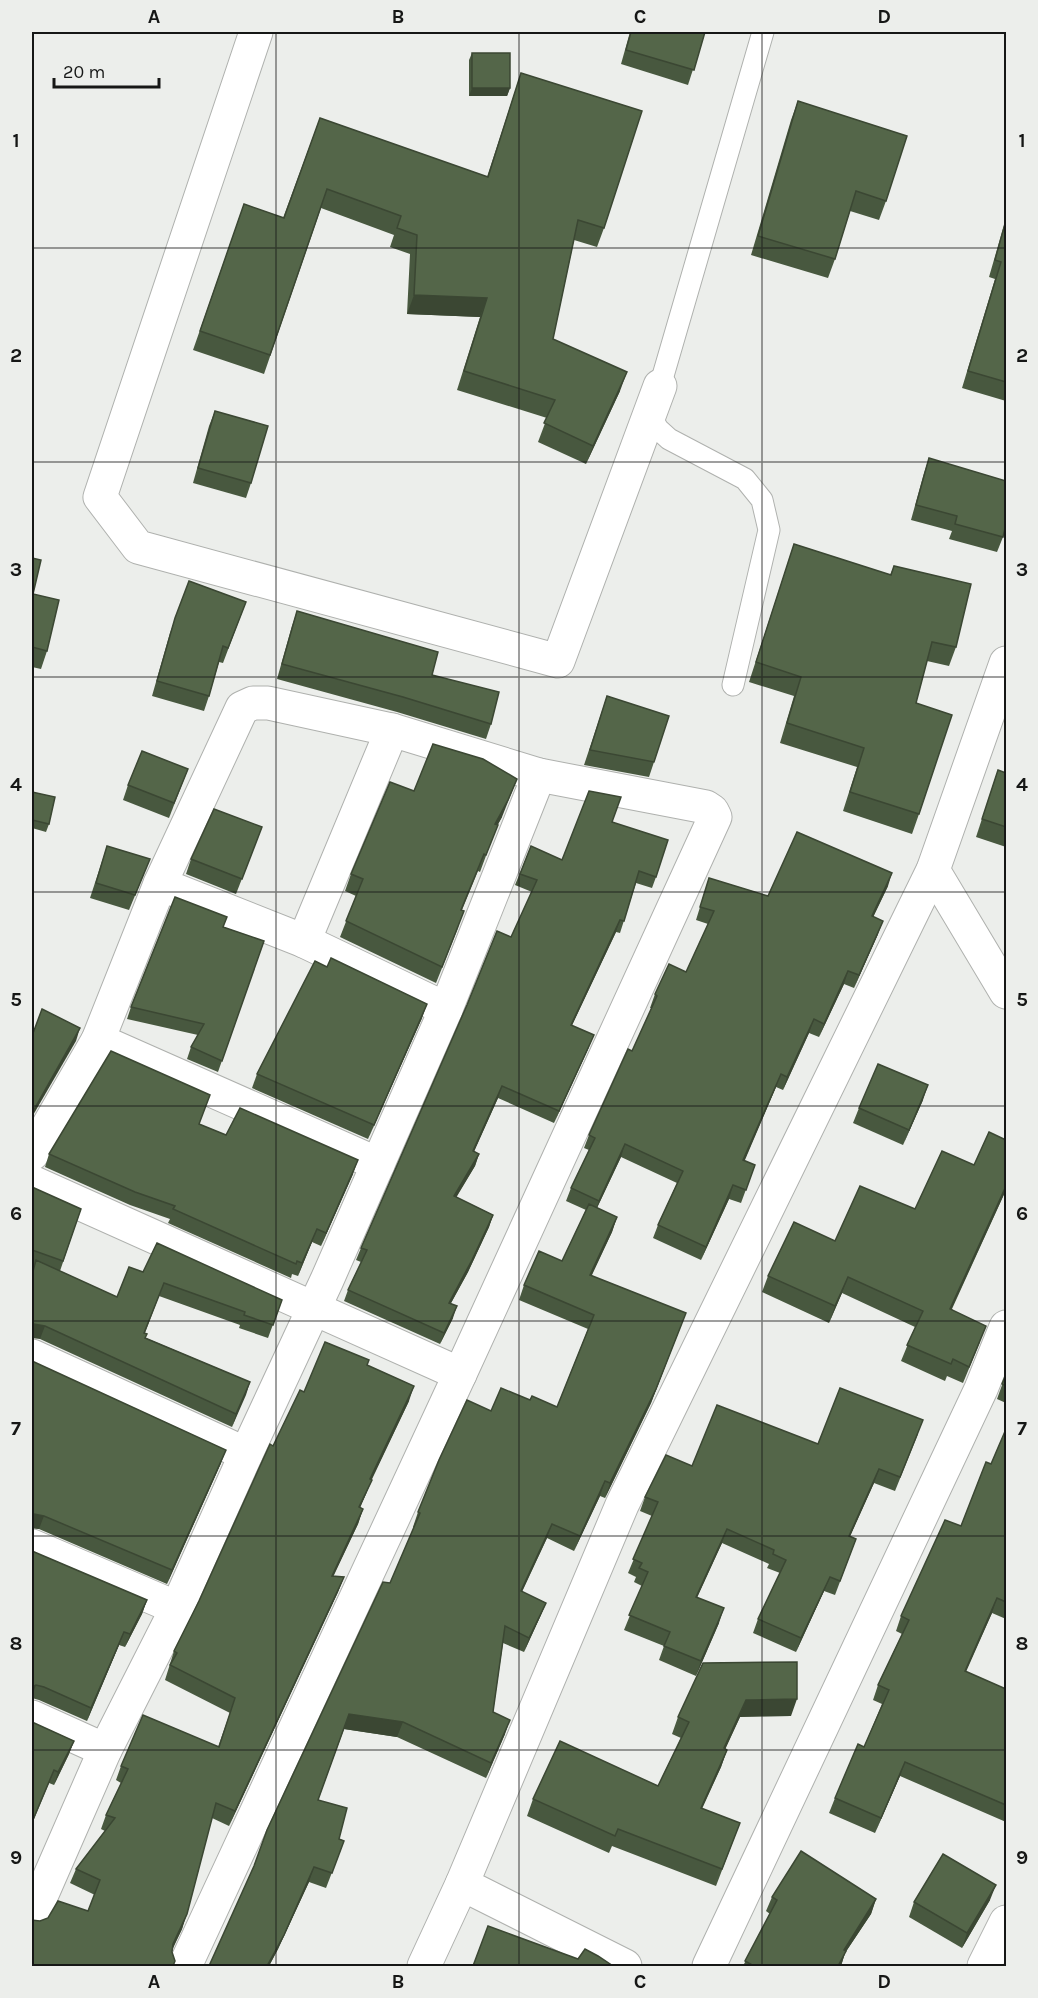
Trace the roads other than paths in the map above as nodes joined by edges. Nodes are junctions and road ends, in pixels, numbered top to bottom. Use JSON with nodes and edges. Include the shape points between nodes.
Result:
{"nodes":[{"id":1,"x":256,"y":32,"type":"edge"},
{"id":2,"x":764,"y":32,"type":"edge"},
{"id":3,"x":660,"y":386,"type":"junction"},
{"id":4,"x":1006,"y":663,"type":"edge"},
{"id":5,"x":733,"y":685,"type":"dead end"},
{"id":6,"x":392,"y":730,"type":"junction"},
{"id":7,"x":539,"y":775,"type":"junction"},
{"id":8,"x":933,"y":870,"type":"junction"},
{"id":9,"x":160,"y":884,"type":"junction"},
{"id":10,"x":304,"y":941,"type":"junction"},
{"id":11,"x":1006,"y":992,"type":"edge"},
{"id":12,"x":446,"y":1009,"type":"junction"},
{"id":13,"x":98,"y":1040,"type":"junction"},
{"id":14,"x":32,"y":1154,"type":"edge"},
{"id":15,"x":378,"y":1164,"type":"junction"},
{"id":16,"x":32,"y":1182,"type":"edge"},
{"id":17,"x":314,"y":1308,"type":"junction"},
{"id":18,"x":1006,"y":1327,"type":"edge"},
{"id":19,"x":32,"y":1356,"type":"edge"},
{"id":20,"x":460,"y":1374,"type":"junction"},
{"id":21,"x":246,"y":1454,"type":"junction"},
{"id":22,"x":32,"y":1546,"type":"edge"},
{"id":23,"x":177,"y":1608,"type":"junction"},
{"id":24,"x":32,"y":1717,"type":"edge"},
{"id":25,"x":105,"y":1750,"type":"junction"},
{"id":26,"x":462,"y":1884,"type":"junction"},
{"id":27,"x":35,"y":1900,"type":"edge"},
{"id":28,"x":1006,"y":1922,"type":"edge"},
{"id":29,"x":185,"y":1966,"type":"edge"},
{"id":30,"x":424,"y":1966,"type":"edge"},
{"id":31,"x":624,"y":1966,"type":"edge"},
{"id":32,"x":709,"y":1966,"type":"edge"},
{"id":33,"x":984,"y":1966,"type":"edge"}],
"edges":[{"from":1,"to":3,"type":"street","via":[[100,497],[138,547],[558,661]]},
{"from":2,"to":3,"type":"lane"},
{"from":3,"to":5,"type":"lane","via":[[651,417],[658,429],[669,439],[745,479],[762,500],[767,520],[769,530]]},
{"from":4,"to":8,"type":"street"},
{"from":6,"to":7,"type":"street"},
{"from":6,"to":9,"type":"street","via":[[268,703],[242,708]]},
{"from":6,"to":10,"type":"street"},
{"from":7,"to":12,"type":"street"},
{"from":7,"to":20,"type":"street","via":[[706,807],[715,817]]},
{"from":8,"to":11,"type":"street"},
{"from":8,"to":26,"type":"street","via":[[622,1505]]},
{"from":9,"to":10,"type":"street"},
{"from":9,"to":13,"type":"street"},
{"from":10,"to":12,"type":"street"},
{"from":12,"to":15,"type":"street"},
{"from":13,"to":14,"type":"street"},
{"from":13,"to":15,"type":"street"},
{"from":15,"to":17,"type":"street"},
{"from":16,"to":17,"type":"street"},
{"from":17,"to":20,"type":"street"},
{"from":17,"to":21,"type":"street"},
{"from":18,"to":32,"type":"street","via":[[981,1389]]},
{"from":19,"to":21,"type":"street"},
{"from":20,"to":29,"type":"street"},
{"from":21,"to":23,"type":"street"},
{"from":22,"to":23,"type":"street"},
{"from":23,"to":25,"type":"street"},
{"from":24,"to":25,"type":"street"},
{"from":25,"to":27,"type":"street"},
{"from":26,"to":30,"type":"street"},
{"from":26,"to":31,"type":"street"},
{"from":28,"to":33,"type":"street"}]}
